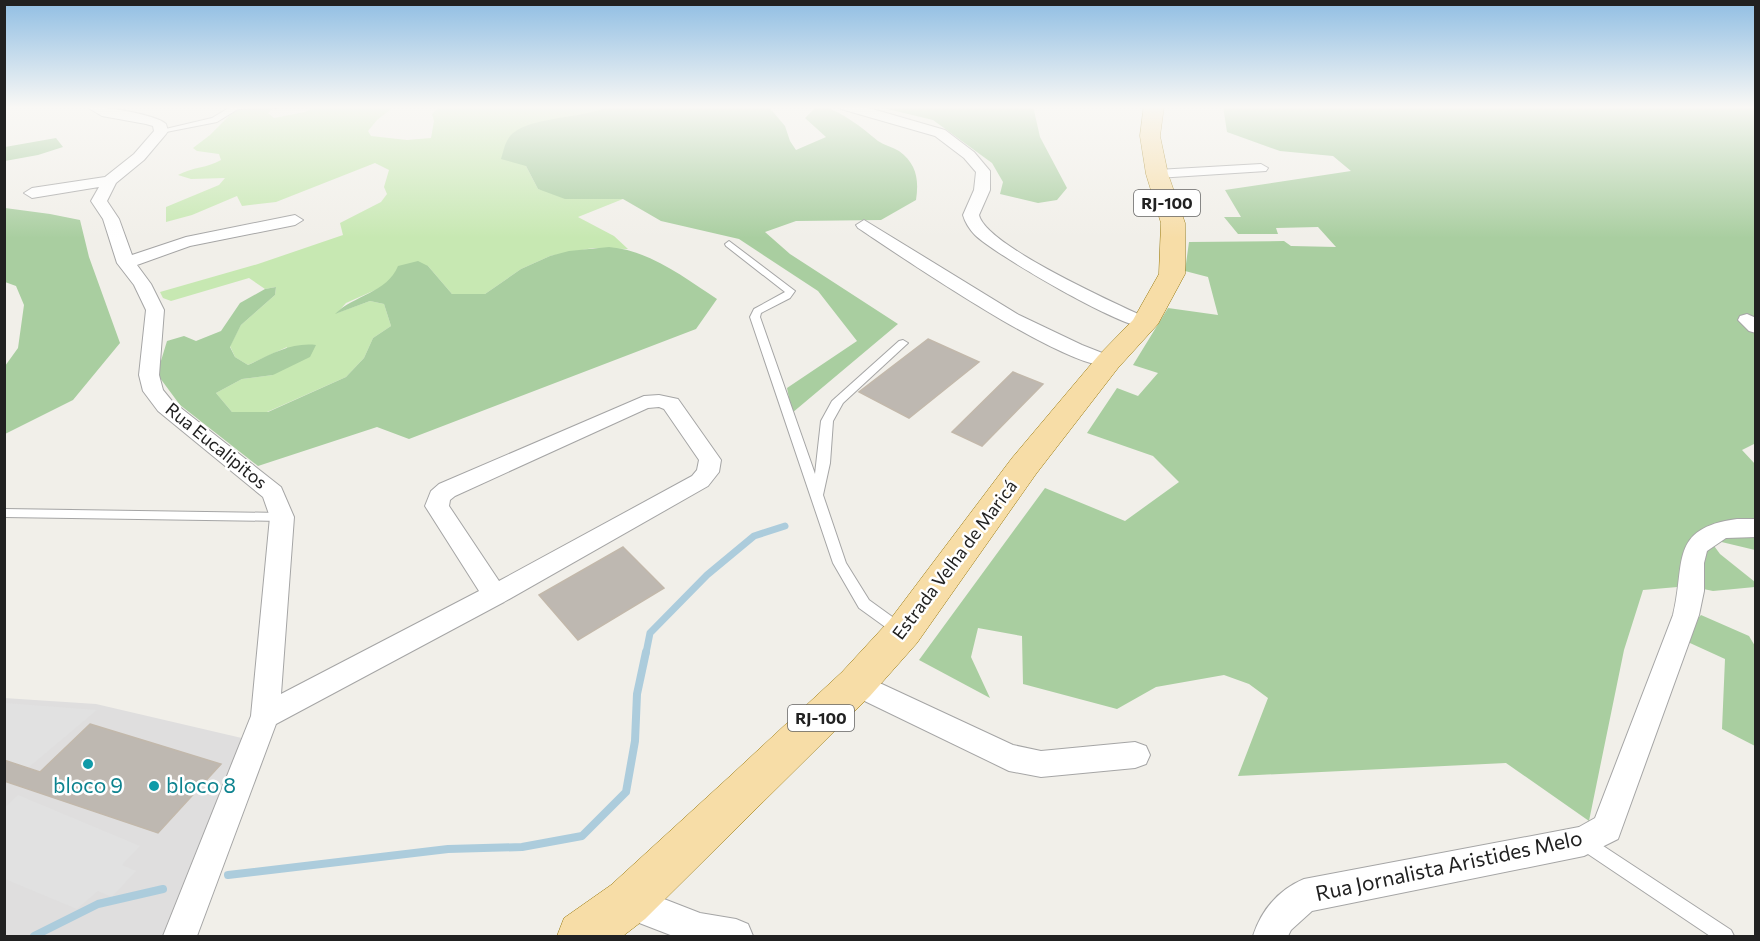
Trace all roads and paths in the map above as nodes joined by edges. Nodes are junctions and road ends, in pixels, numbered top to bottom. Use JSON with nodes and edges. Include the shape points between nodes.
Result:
{"nodes":[{"id":1,"x":145,"y":150,"type":"edge"},
{"id":2,"x":962,"y":150,"type":"edge"},
{"id":3,"x":1153,"y":150,"type":"edge"},
{"id":4,"x":1261,"y":168,"type":"dead end"},
{"id":5,"x":1158,"y":174,"type":"junction"},
{"id":6,"x":110,"y":181,"type":"junction"},
{"id":7,"x":32,"y":193,"type":"dead end"},
{"id":8,"x":295,"y":220,"type":"dead end"},
{"id":9,"x":864,"y":225,"type":"dead end"},
{"id":10,"x":729,"y":244,"type":"dead end"},
{"id":11,"x":126,"y":263,"type":"junction"},
{"id":12,"x":1144,"y":324,"type":"junction"},
{"id":13,"x":903,"y":343,"type":"dead end"},
{"id":14,"x":1108,"y":362,"type":"junction"},
{"id":15,"x":816,"y":498,"type":"junction"},
{"id":16,"x":4,"y":513,"type":"edge"},
{"id":17,"x":282,"y":517,"type":"junction"},
{"id":18,"x":1755,"y":528,"type":"edge"},
{"id":19,"x":495,"y":595,"type":"junction"},
{"id":20,"x":903,"y":632,"type":"junction"},
{"id":21,"x":856,"y":684,"type":"junction"},
{"id":22,"x":265,"y":716,"type":"junction"},
{"id":23,"x":1135,"y":755,"type":"dead end"},
{"id":24,"x":1584,"y":841,"type":"junction"},
{"id":25,"x":628,"y":902,"type":"junction"},
{"id":26,"x":180,"y":936,"type":"edge"},
{"id":27,"x":582,"y":936,"type":"edge"},
{"id":28,"x":736,"y":936,"type":"edge"},
{"id":29,"x":1270,"y":936,"type":"edge"},
{"id":30,"x":1725,"y":936,"type":"edge"}],
"edges":[{"from":1,"to":6,"type":"street"},
{"from":2,"to":12,"type":"street","via":[[983,171],[982,191],[972,210],[972,220],[980,231],[1079,292]]},
{"from":3,"to":5,"type":"main road","name":"Estrada Velha de Maricá","number":"RJ-100"},
{"from":4,"to":5,"type":"street"},
{"from":5,"to":12,"type":"main road","name":"Estrada Velha de Maricá","number":"RJ-100","via":[[1173,223],[1172,274]]},
{"from":6,"to":7,"type":"street"},
{"from":6,"to":11,"type":"street","name":"Rua Eucalipitos","via":[[99,201],[111,219]]},
{"from":8,"to":11,"type":"street","via":[[186,242]]},
{"from":9,"to":14,"type":"street","via":[[1014,321]]},
{"from":10,"to":15,"type":"lane","via":[[790,291],[757,311],[755,317]]},
{"from":11,"to":17,"type":"street","name":"Rua Eucalipitos","via":[[155,310],[149,375],[153,391],[165,406],[273,493]]},
{"from":12,"to":14,"type":"main road","name":"Estrada Velha de Maricá","number":"RJ-100"},
{"from":13,"to":15,"type":"lane","via":[[838,400],[827,421]]},
{"from":14,"to":20,"type":"main road","name":"Estrada Velha de Maricá","number":"RJ-100","via":[[1024,466]]},
{"from":15,"to":20,"type":"lane","via":[[840,563],[864,604]]},
{"from":16,"to":17,"type":"lane"},
{"from":17,"to":22,"type":"street","name":"Rua Eucalipitos"},
{"from":18,"to":24,"type":"street","name":"Rua Jornalista Aristides Melo","via":[[1742,526],[1714,532],[1700,542],[1693,556],[1686,615],[1607,828]]},
{"from":19,"to":19,"type":"street","via":[[437,506],[439,497],[644,402],[671,404],[710,460],[708,472],[700,482]]},
{"from":19,"to":22,"type":"street"},
{"from":20,"to":21,"type":"main road","name":"Estrada Velha de Maricá","number":"RJ-100"},
{"from":21,"to":23,"type":"street","via":[[1009,758],[1041,764]]},
{"from":21,"to":25,"type":"main road","name":"Estrada Velha de Maricá","number":"RJ-100"},
{"from":22,"to":26,"type":"street","name":"Rua Eucalipitos"},
{"from":24,"to":29,"type":"street","name":"Rua Jornalista Aristides Melo","via":[[1304,896],[1279,918]]},
{"from":24,"to":30,"type":"lane"},
{"from":25,"to":27,"type":"main road","name":"Estrada Velha de Maricá","number":"RJ-100"},
{"from":25,"to":28,"type":"street","via":[[700,930]]}]}
